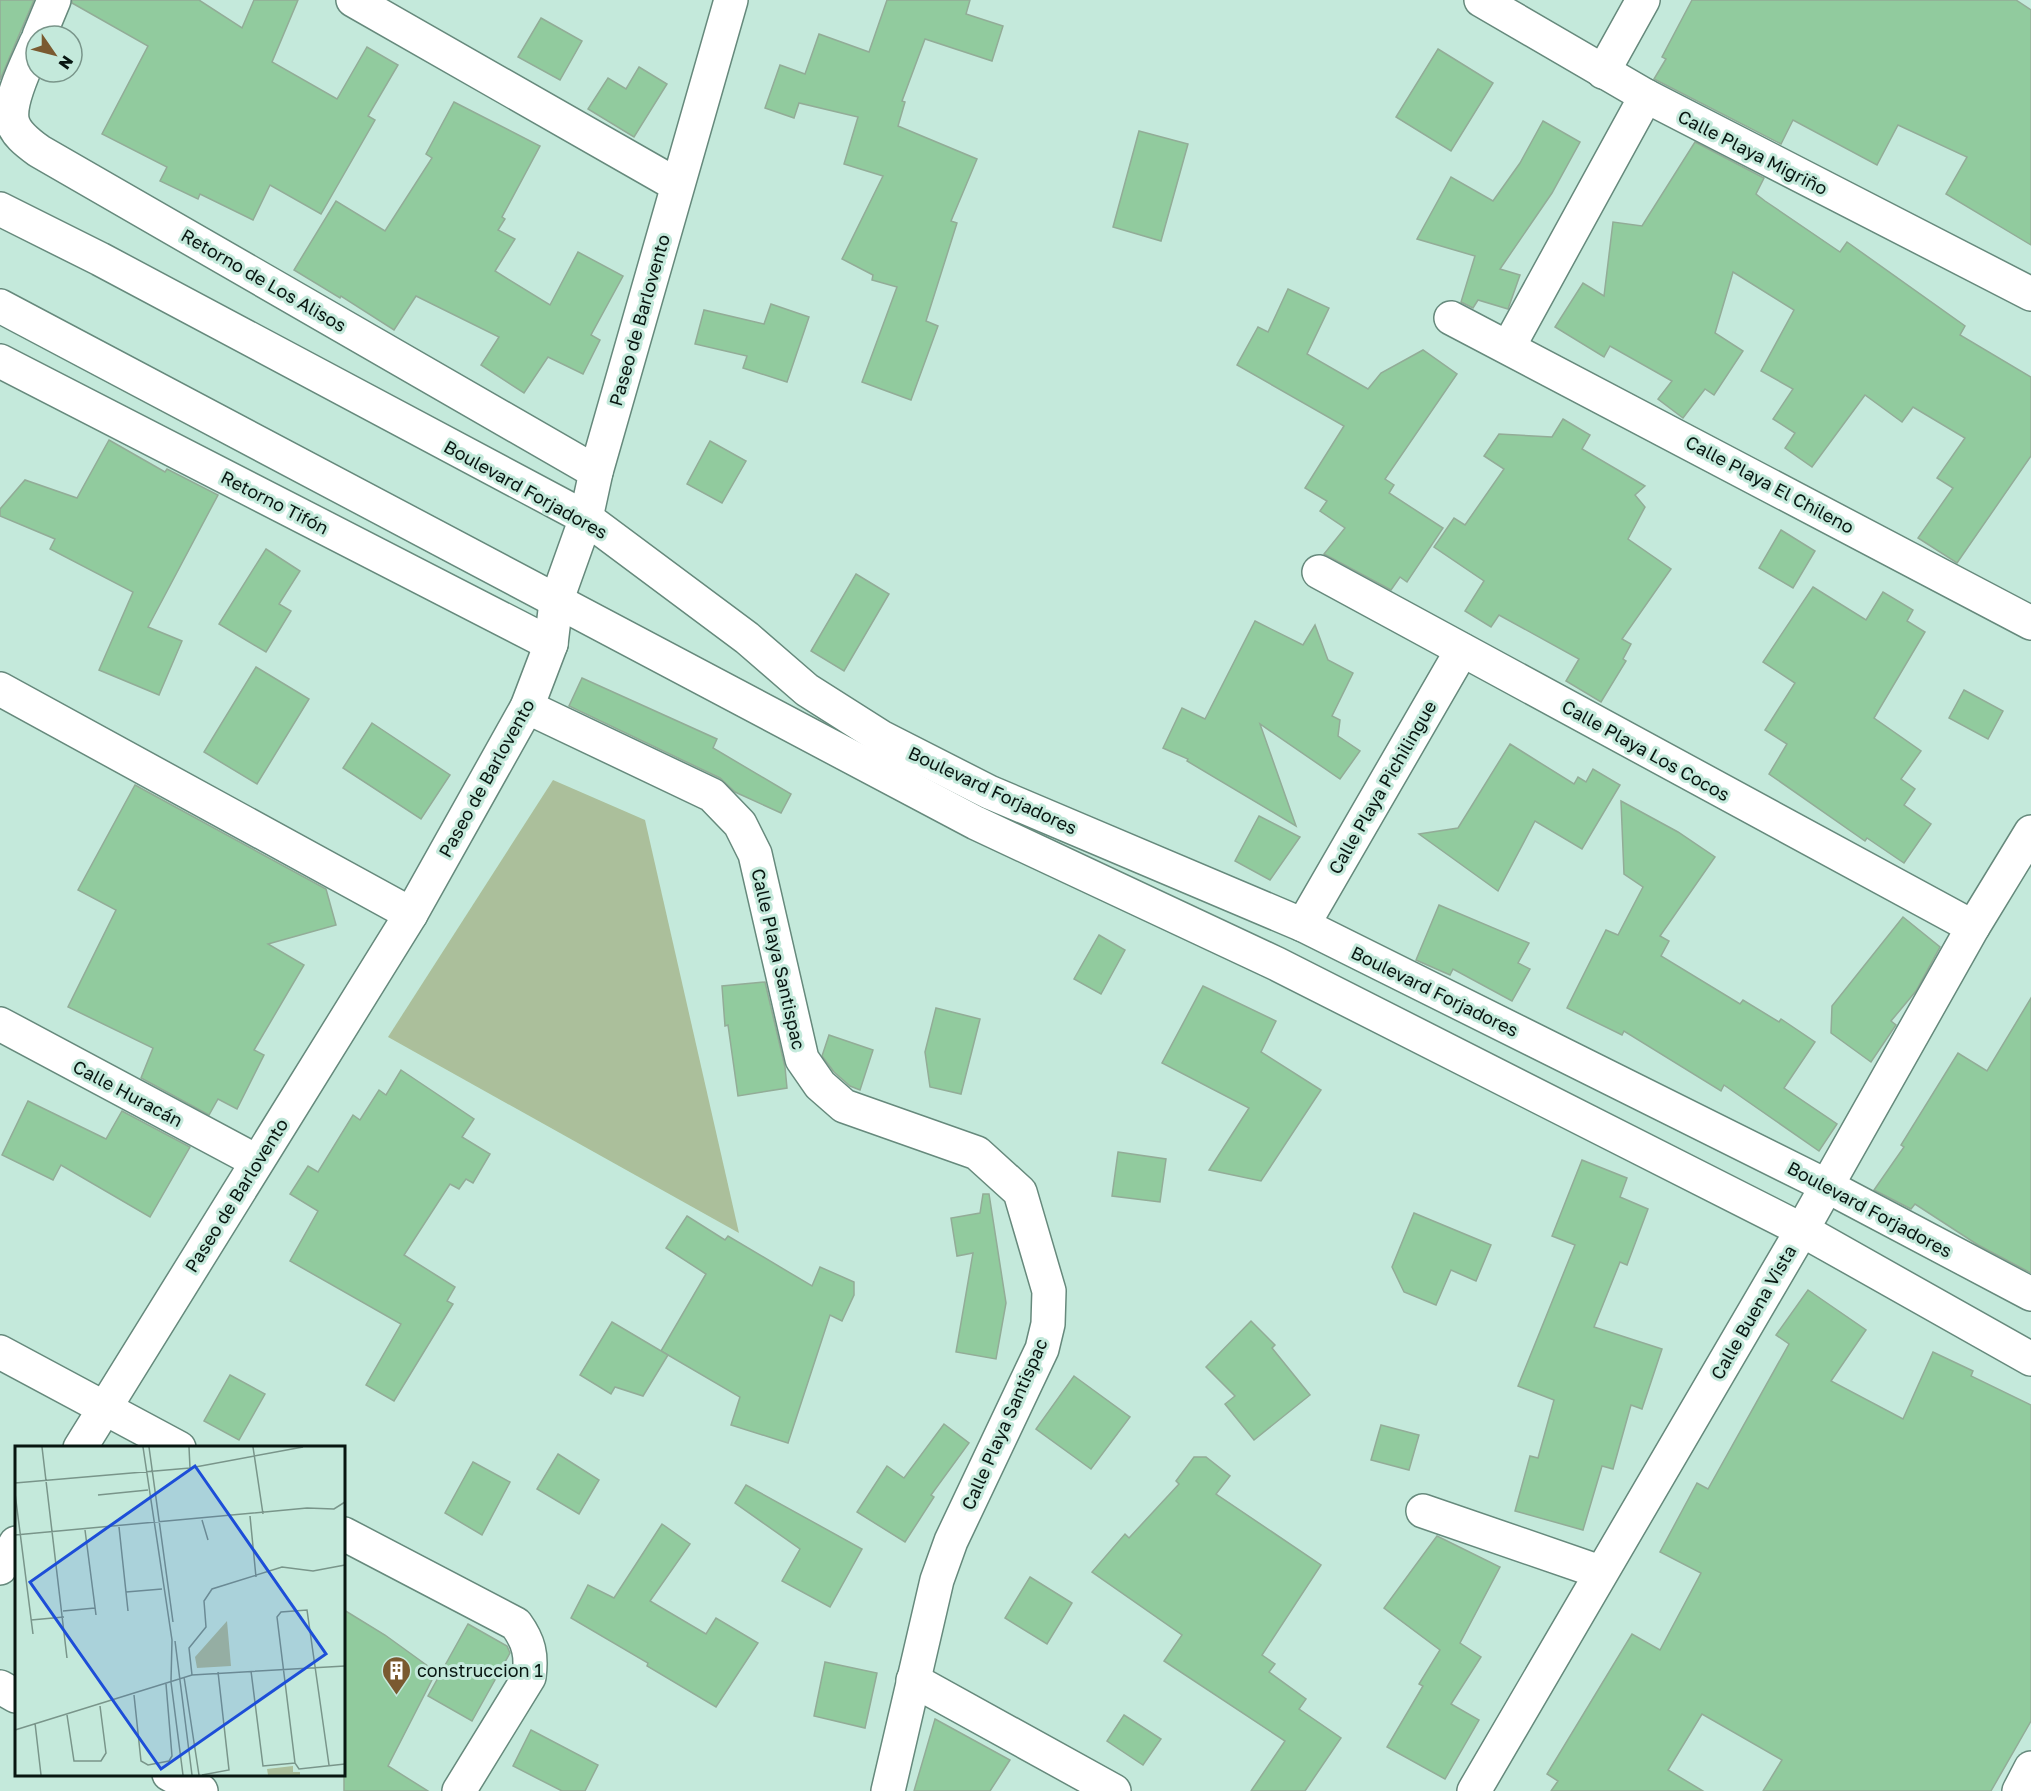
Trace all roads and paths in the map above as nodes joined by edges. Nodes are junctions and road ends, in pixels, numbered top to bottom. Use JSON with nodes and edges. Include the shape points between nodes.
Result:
{"nodes":[{"id":1,"x":54,"y":0,"type":"edge"},
{"id":2,"x":353,"y":0,"type":"edge"},
{"id":3,"x":731,"y":0,"type":"edge"},
{"id":4,"x":1481,"y":0,"type":"edge"},
{"id":5,"x":1643,"y":0,"type":"edge"},
{"id":6,"x":44,"y":24,"type":"edge"},
{"id":7,"x":1603,"y":72,"type":"junction"},
{"id":8,"x":24,"y":75,"type":"edge"},
{"id":9,"x":1646,"y":96,"type":"junction"},
{"id":10,"x":677,"y":184,"type":"junction"},
{"id":11,"x":0,"y":209,"type":"edge"},
{"id":12,"x":2031,"y":294,"type":"edge"},
{"id":13,"x":0,"y":306,"type":"edge"},
{"id":14,"x":1451,"y":318,"type":"dead end"},
{"id":15,"x":1509,"y":346,"type":"junction"},
{"id":16,"x":0,"y":361,"type":"edge"},
{"id":17,"x":596,"y":472,"type":"junction"},
{"id":18,"x":586,"y":518,"type":"junction"},
{"id":19,"x":1319,"y":572,"type":"dead end"},
{"id":20,"x":556,"y":602,"type":"junction"},
{"id":21,"x":2031,"y":622,"type":"edge"},
{"id":22,"x":551,"y":644,"type":"junction"},
{"id":23,"x":1462,"y":650,"type":"junction"},
{"id":24,"x":0,"y":689,"type":"edge"},
{"id":25,"x":527,"y":707,"type":"junction"},
{"id":26,"x":2031,"y":832,"type":"edge"},
{"id":27,"x":411,"y":915,"type":"junction"},
{"id":28,"x":1303,"y":925,"type":"junction"},
{"id":29,"x":1973,"y":927,"type":"junction"},
{"id":30,"x":0,"y":1024,"type":"edge"},
{"id":31,"x":256,"y":1161,"type":"junction"},
{"id":32,"x":1825,"y":1185,"type":"junction"},
{"id":33,"x":1802,"y":1230,"type":"junction"},
{"id":34,"x":2031,"y":1294,"type":"edge"},
{"id":35,"x":0,"y":1352,"type":"edge"},
{"id":36,"x":2031,"y":1359,"type":"edge"},
{"id":37,"x":105,"y":1409,"type":"junction"},
{"id":38,"x":81,"y":1446,"type":"edge"},
{"id":39,"x":174,"y":1446,"type":"edge"},
{"id":40,"x":1423,"y":1511,"type":"dead end"},
{"id":41,"x":345,"y":1535,"type":"edge"},
{"id":42,"x":15,"y":1545,"type":"edge"},
{"id":43,"x":0,"y":1568,"type":"edge"},
{"id":44,"x":1600,"y":1572,"type":"junction"},
{"id":45,"x":913,"y":1680,"type":"junction"},
{"id":46,"x":0,"y":1687,"type":"edge"},
{"id":47,"x":15,"y":1695,"type":"edge"},
{"id":48,"x":2031,"y":1768,"type":"edge"},
{"id":49,"x":174,"y":1776,"type":"edge"},
{"id":50,"x":201,"y":1791,"type":"edge"},
{"id":51,"x":459,"y":1791,"type":"edge"},
{"id":52,"x":888,"y":1791,"type":"edge"},
{"id":53,"x":1114,"y":1791,"type":"edge"},
{"id":54,"x":1474,"y":1791,"type":"edge"},
{"id":55,"x":2019,"y":1791,"type":"edge"}],
"edges":[{"from":1,"to":6,"type":"street"},
{"from":2,"to":10,"type":"street"},
{"from":3,"to":10,"type":"street","name":"Paseo de Barlovento"},
{"from":4,"to":7,"type":"street","name":"Calle Playa Migriño"},
{"from":5,"to":7,"type":"street"},
{"from":7,"to":9,"type":"street","name":"Calle Playa Migriño"},
{"from":8,"to":17,"type":"street","name":"Retorno de Los Alisos","via":[[12,120],[21,136],[39,151]]},
{"from":9,"to":12,"type":"street","name":"Calle Playa Migriño"},
{"from":9,"to":15,"type":"street"},
{"from":10,"to":17,"type":"street","name":"Paseo de Barlovento"},
{"from":11,"to":18,"type":"street","name":"Boulevard Forjadores"},
{"from":13,"to":20,"type":"street","name":"Boulevard Forjadores"},
{"from":14,"to":15,"type":"street","name":"Calle Playa El Chileno"},
{"from":15,"to":21,"type":"street","name":"Calle Playa El Chileno"},
{"from":16,"to":22,"type":"street","name":"Retorno Tifón"},
{"from":17,"to":18,"type":"street","name":"Paseo de Barlovento"},
{"from":18,"to":20,"type":"street","name":"Paseo de Barlovento"},
{"from":18,"to":28,"type":"street","name":"Boulevard Forjadores","via":[[747,638],[807,690],[882,737],[989,792]]},
{"from":19,"to":23,"type":"street","name":"Calle Playa Los Cocos"},
{"from":20,"to":22,"type":"street","name":"Paseo de Barlovento"},
{"from":20,"to":33,"type":"street","name":"Boulevard Forjadores","via":[[976,823],[1277,964]]},
{"from":22,"to":25,"type":"street","name":"Paseo de Barlovento"},
{"from":23,"to":28,"type":"street","name":"Calle Playa Pichilingue"},
{"from":23,"to":29,"type":"street","name":"Calle Playa Los Cocos"},
{"from":24,"to":27,"type":"street"},
{"from":25,"to":27,"type":"street","name":"Paseo de Barlovento"},
{"from":25,"to":45,"type":"street","name":"Calle Playa Santispac","via":[[712,795],[740,825],[755,854],[802,1059],[820,1085],[844,1107],[977,1153],[1020,1192],[1049,1291],[1048,1324],[1042,1349],[951,1541],[937,1580]]},
{"from":26,"to":29,"type":"street","name":"Calle Buena Vista"},
{"from":27,"to":31,"type":"street","name":"Paseo de Barlovento"},
{"from":28,"to":32,"type":"street","name":"Boulevard Forjadores"},
{"from":29,"to":32,"type":"street","name":"Calle Buena Vista"},
{"from":30,"to":31,"type":"street","name":"Calle Huracán"},
{"from":31,"to":37,"type":"street","name":"Paseo de Barlovento"},
{"from":32,"to":33,"type":"street","name":"Calle Buena Vista"},
{"from":32,"to":34,"type":"street","name":"Boulevard Forjadores"},
{"from":33,"to":36,"type":"street","name":"Boulevard Forjadores"},
{"from":33,"to":44,"type":"street","name":"Calle Buena Vista"},
{"from":35,"to":37,"type":"street"},
{"from":37,"to":38,"type":"street","name":"Paseo de Barlovento"},
{"from":37,"to":39,"type":"street"},
{"from":40,"to":44,"type":"street"},
{"from":41,"to":51,"type":"street","via":[[516,1624],[527,1639],[532,1657],[529,1677]]},
{"from":42,"to":43,"type":"street"},
{"from":44,"to":54,"type":"street","name":"Calle Buena Vista"},
{"from":45,"to":52,"type":"street","name":"Calle Playa Santispac"},
{"from":45,"to":53,"type":"street"},
{"from":46,"to":47,"type":"street"},
{"from":48,"to":55,"type":"street"},
{"from":49,"to":50,"type":"street"}]}
